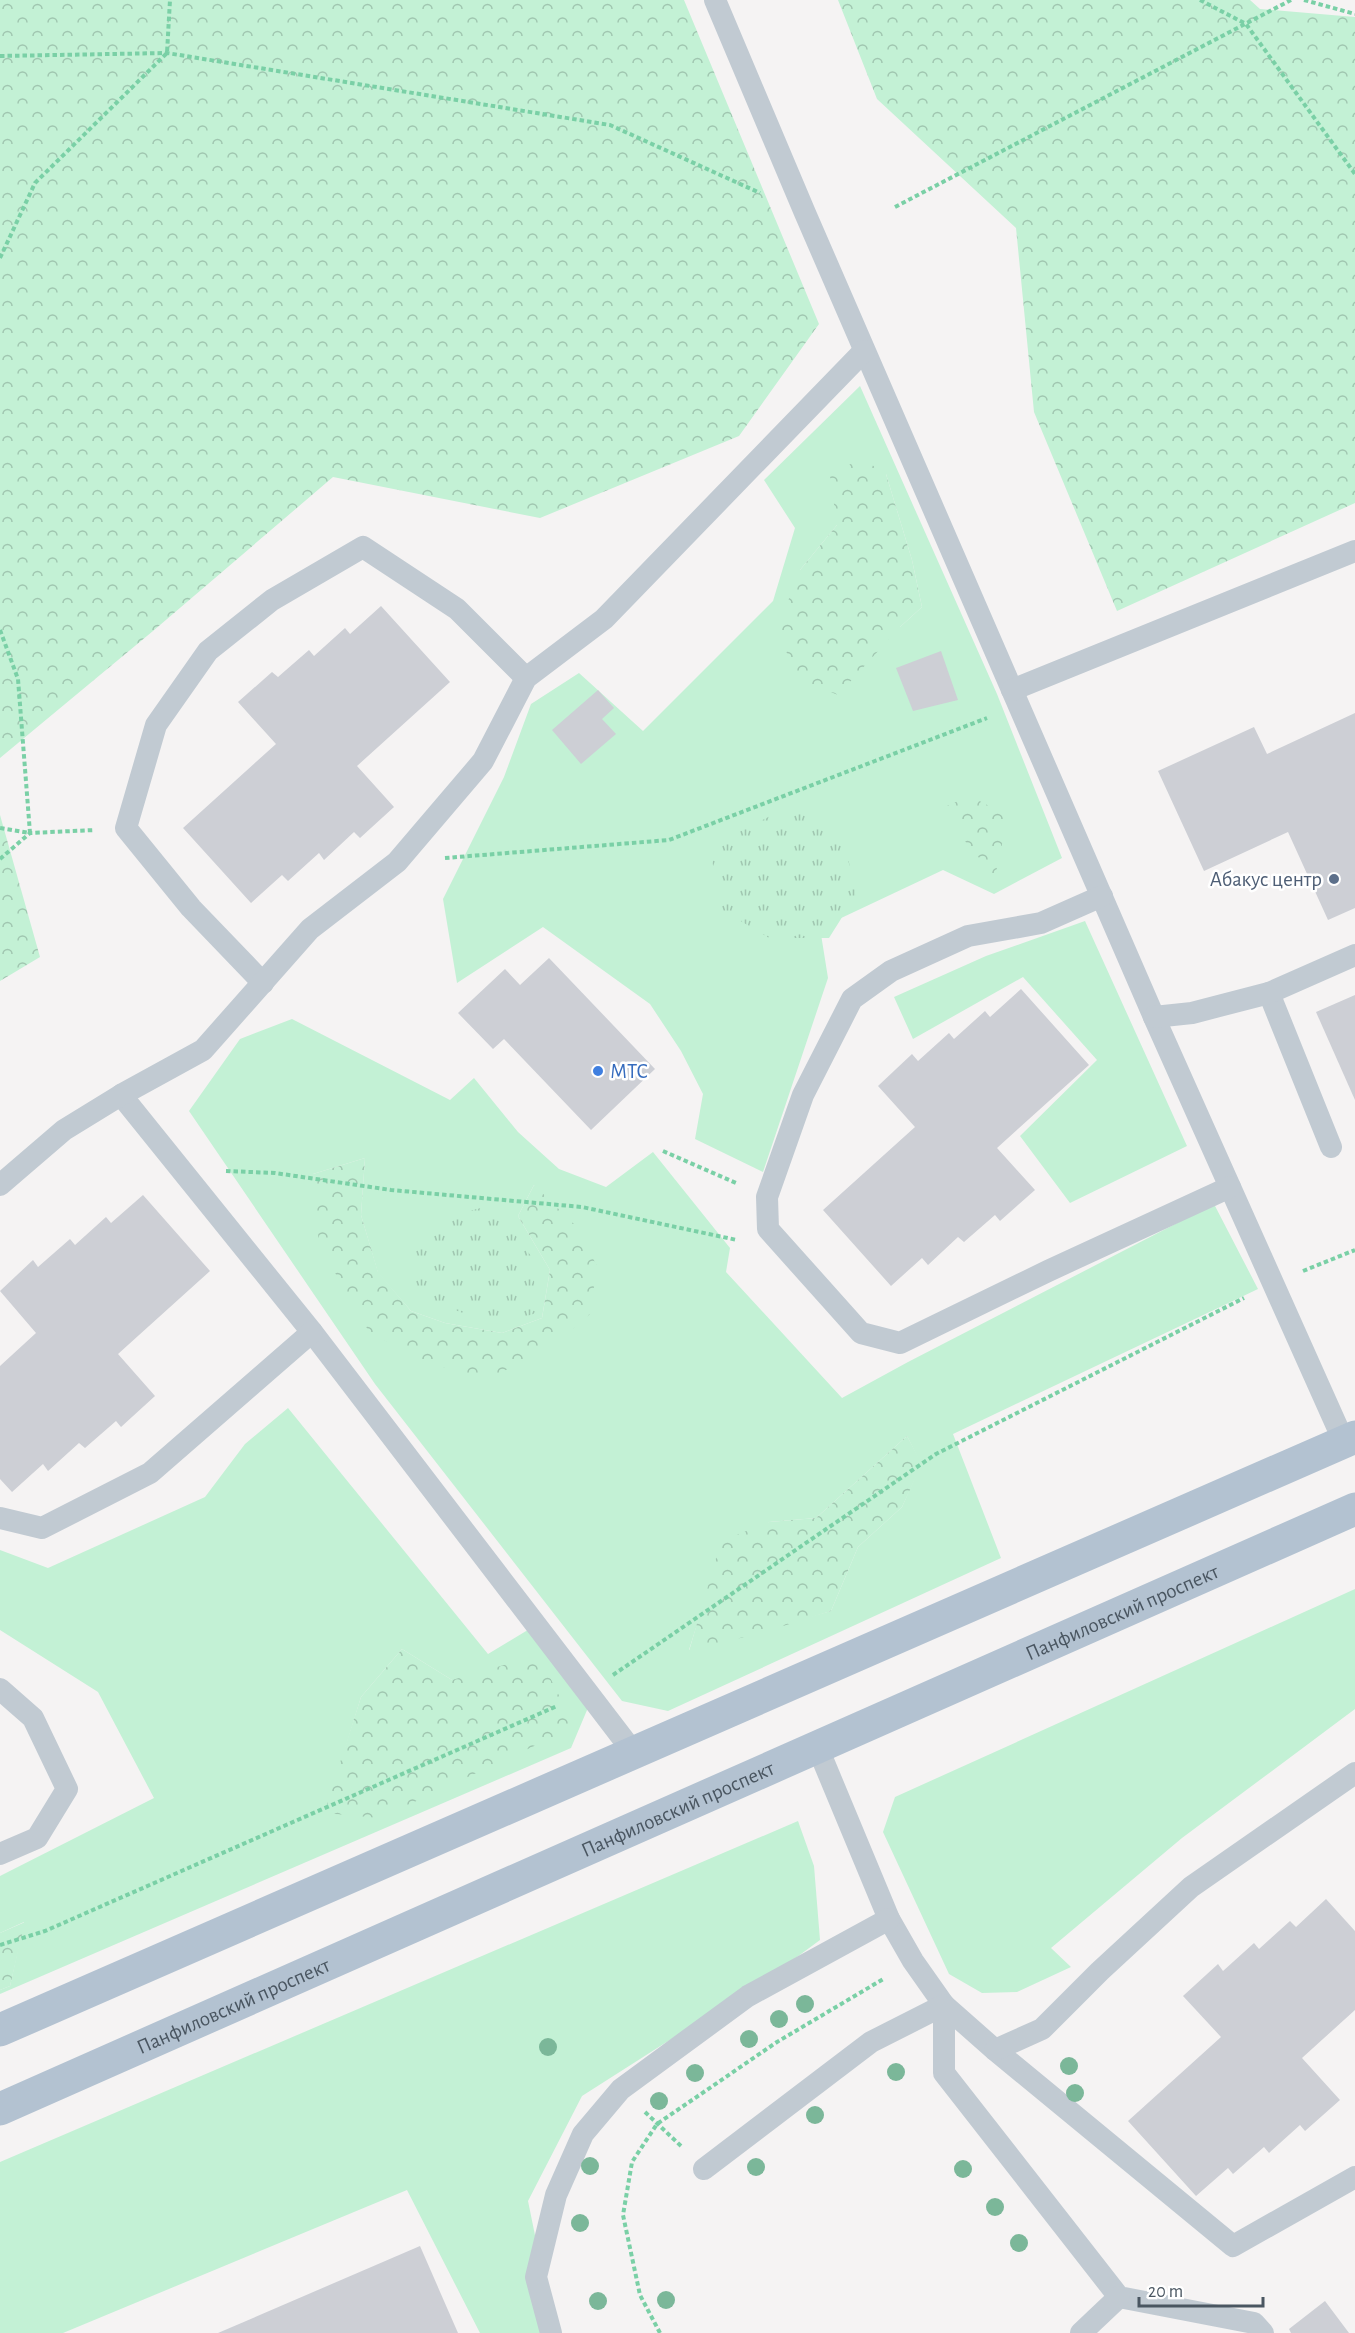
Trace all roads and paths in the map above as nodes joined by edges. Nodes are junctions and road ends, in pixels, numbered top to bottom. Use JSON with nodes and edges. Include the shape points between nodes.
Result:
{"nodes":[{"id":1,"x":170,"y":0,"type":"edge"},
{"id":2,"x":715,"y":0,"type":"edge"},
{"id":3,"x":1200,"y":0,"type":"edge"},
{"id":4,"x":1291,"y":0,"type":"edge"},
{"id":5,"x":1304,"y":0,"type":"edge"},
{"id":6,"x":1355,"y":14,"type":"edge"},
{"id":7,"x":1246,"y":24,"type":"junction"},
{"id":8,"x":166,"y":53,"type":"junction"},
{"id":9,"x":0,"y":56,"type":"edge"},
{"id":10,"x":1355,"y":174,"type":"edge"},
{"id":11,"x":895,"y":207,"type":"dead end"},
{"id":12,"x":805,"y":213,"type":"junction"},
{"id":13,"x":0,"y":258,"type":"edge"},
{"id":14,"x":864,"y":351,"type":"junction"},
{"id":15,"x":1355,"y":551,"type":"edge"},
{"id":16,"x":0,"y":630,"type":"edge"},
{"id":17,"x":526,"y":678,"type":"junction"},
{"id":18,"x":1016,"y":698,"type":"junction"},
{"id":19,"x":0,"y":828,"type":"edge"},
{"id":20,"x":126,"y":828,"type":"junction"},
{"id":21,"x":30,"y":833,"type":"junction"},
{"id":22,"x":0,"y":859,"type":"edge"},
{"id":23,"x":397,"y":862,"type":"junction"},
{"id":24,"x":1102,"y":896,"type":"junction"},
{"id":25,"x":1355,"y":955,"type":"edge"},
{"id":26,"x":263,"y":982,"type":"junction"},
{"id":27,"x":1269,"y":993,"type":"junction"},
{"id":28,"x":1154,"y":1017,"type":"junction"},
{"id":29,"x":121,"y":1095,"type":"junction"},
{"id":30,"x":1331,"y":1147,"type":"dead end"},
{"id":31,"x":663,"y":1151,"type":"dead end"},
{"id":32,"x":180,"y":1169,"type":"junction"},
{"id":33,"x":0,"y":1185,"type":"edge"},
{"id":34,"x":1230,"y":1188,"type":"junction"},
{"id":35,"x":767,"y":1197,"type":"junction"},
{"id":36,"x":768,"y":1228,"type":"junction"},
{"id":37,"x":1355,"y":1250,"type":"edge"},
{"id":38,"x":1273,"y":1283,"type":"junction"},
{"id":39,"x":312,"y":1332,"type":"junction"},
{"id":40,"x":1350,"y":1439,"type":"edge"},
{"id":41,"x":1355,"y":1509,"type":"edge"},
{"id":42,"x":0,"y":1518,"type":"edge"},
{"id":43,"x":0,"y":1689,"type":"edge"},
{"id":44,"x":588,"y":1692,"type":"junction"},
{"id":45,"x":817,"y":1746,"type":"junction"},
{"id":46,"x":634,"y":1753,"type":"junction"},
{"id":47,"x":1355,"y":1773,"type":"edge"},
{"id":48,"x":0,"y":1854,"type":"edge"},
{"id":49,"x":890,"y":1919,"type":"junction"},
{"id":50,"x":0,"y":1945,"type":"edge"},
{"id":51,"x":944,"y":2006,"type":"junction"},
{"id":52,"x":0,"y":2030,"type":"edge"},
{"id":53,"x":995,"y":2050,"type":"junction"},
{"id":54,"x":621,"y":2089,"type":"junction"},
{"id":55,"x":0,"y":2109,"type":"edge"},
{"id":56,"x":704,"y":2169,"type":"joint"},
{"id":57,"x":1355,"y":2177,"type":"edge"},
{"id":58,"x":1119,"y":2297,"type":"junction"},
{"id":59,"x":551,"y":2333,"type":"edge"},
{"id":60,"x":1081,"y":2333,"type":"edge"},
{"id":61,"x":1263,"y":2333,"type":"edge"}],
"edges":[{"from":1,"to":8,"type":"path"},
{"from":2,"to":12,"type":"lane"},
{"from":3,"to":7,"type":"path"},
{"from":4,"to":7,"type":"path"},
{"from":5,"to":6,"type":"path"},
{"from":7,"to":10,"type":"path"},
{"from":7,"to":11,"type":"path"},
{"from":8,"to":9,"type":"path"},
{"from":8,"to":12,"type":"path","via":[[610,125]]},
{"from":8,"to":13,"type":"path","via":[[35,183]]},
{"from":12,"to":14,"type":"lane"},
{"from":14,"to":17,"type":"lane","via":[[604,619]]},
{"from":14,"to":18,"type":"lane"},
{"from":15,"to":18,"type":"lane"},
{"from":16,"to":21,"type":"path","via":[[18,679]]},
{"from":17,"to":20,"type":"lane","via":[[457,609],[363,547],[272,600],[208,651],[156,725]]},
{"from":17,"to":23,"type":"lane","via":[[483,761]]},
{"from":18,"to":23,"type":"path","via":[[669,840]]},
{"from":18,"to":24,"type":"lane"},
{"from":19,"to":21,"type":"path"},
{"from":20,"to":21,"type":"path"},
{"from":20,"to":26,"type":"lane","via":[[191,908]]},
{"from":21,"to":22,"type":"path"},
{"from":23,"to":26,"type":"lane","via":[[310,929]]},
{"from":24,"to":28,"type":"lane"},
{"from":24,"to":35,"type":"lane","via":[[1041,922],[968,936],[891,971],[852,999],[803,1095]]},
{"from":25,"to":27,"type":"lane"},
{"from":26,"to":29,"type":"lane","via":[[203,1050]]},
{"from":27,"to":28,"type":"lane","via":[[1192,1013]]},
{"from":27,"to":30,"type":"lane"},
{"from":28,"to":34,"type":"lane"},
{"from":29,"to":32,"type":"lane"},
{"from":29,"to":33,"type":"lane","via":[[64,1130]]},
{"from":31,"to":35,"type":"path"},
{"from":32,"to":36,"type":"path","via":[[275,1173],[390,1190],[582,1207],[735,1241]]},
{"from":32,"to":39,"type":"lane"},
{"from":34,"to":36,"type":"lane","via":[[900,1343],[861,1333]]},
{"from":34,"to":38,"type":"lane"},
{"from":35,"to":36,"type":"lane"},
{"from":37,"to":38,"type":"path"},
{"from":38,"to":40,"type":"lane"},
{"from":38,"to":44,"type":"path","via":[[936,1454]]},
{"from":39,"to":42,"type":"lane","via":[[150,1473],[42,1528]]},
{"from":39,"to":44,"type":"lane"},
{"from":40,"to":46,"type":"main road"},
{"from":41,"to":45,"type":"main road","name":"Панфиловский проспект"},
{"from":43,"to":48,"type":"lane","via":[[33,1718],[67,1789],[37,1838]]},
{"from":44,"to":46,"type":"lane"},
{"from":44,"to":50,"type":"path","via":[[45,1930]]},
{"from":45,"to":49,"type":"lane"},
{"from":45,"to":55,"type":"main road","name":"Панфиловский проспект"},
{"from":46,"to":52,"type":"main road"},
{"from":47,"to":53,"type":"lane","via":[[1191,1887],[1042,2029]]},
{"from":49,"to":51,"type":"lane"},
{"from":49,"to":54,"type":"lane","via":[[748,1996]]},
{"from":51,"to":53,"type":"lane"},
{"from":51,"to":56,"type":"lane","via":[[871,2042]]},
{"from":51,"to":58,"type":"lane","via":[[944,2073]]},
{"from":53,"to":57,"type":"lane","via":[[1233,2246]]},
{"from":54,"to":56,"type":"path"},
{"from":54,"to":59,"type":"lane","via":[[583,2134],[556,2195],[536,2277]]},
{"from":58,"to":60,"type":"lane"},
{"from":58,"to":61,"type":"lane","via":[[1254,2323]]}]}
